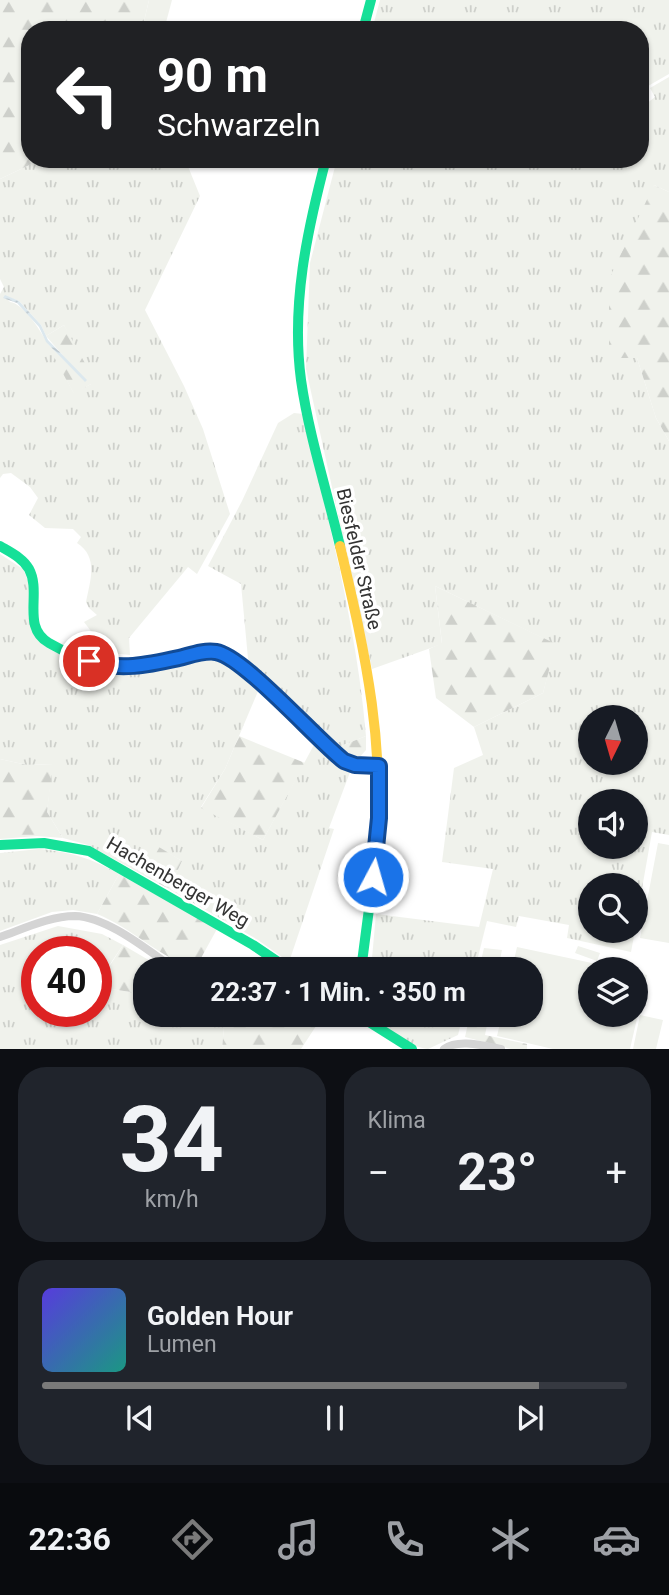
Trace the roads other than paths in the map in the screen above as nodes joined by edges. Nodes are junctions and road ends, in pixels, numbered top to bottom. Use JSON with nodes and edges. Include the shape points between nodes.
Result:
{"nodes":[{"id":1,"x":371,"y":0,"type":"edge"},
{"id":2,"x":365,"y":21,"type":"edge"},
{"id":3,"x":324,"y":168,"type":"edge"},
{"id":4,"x":0,"y":546,"type":"edge"},
{"id":5,"x":379,"y":766,"type":"junction"},
{"id":6,"x":0,"y":845,"type":"edge"},
{"id":7,"x":0,"y":937,"type":"edge"},
{"id":8,"x":157,"y":957,"type":"edge"},
{"id":9,"x":271,"y":957,"type":"edge"},
{"id":10,"x":363,"y":957,"type":"edge"},
{"id":11,"x":377,"y":1027,"type":"edge"},
{"id":12,"x":412,"y":1049,"type":"edge"},
{"id":13,"x":444,"y":1049,"type":"edge"},
{"id":14,"x":501,"y":1049,"type":"edge"}],
"edges":[{"from":1,"to":2,"type":"street"},
{"from":3,"to":5,"type":"street","name":"Biesfelder Straße","via":[[300,272],[300,371],[365,663]]},
{"from":4,"to":5,"type":"street","via":[[28,568],[35,629],[44,640],[89,661],[116,667],[206,652],[225,654],[344,761]]},
{"from":5,"to":10,"type":"street","name":"Biesfelder Straße","via":[[379,818]]},
{"from":6,"to":9,"type":"street","name":"Hachenberger Weg","via":[[44,843],[89,851]]},
{"from":7,"to":8,"type":"street","via":[[76,916],[115,929]]},
{"from":11,"to":12,"type":"street"},
{"from":13,"to":14,"type":"street","via":[[469,1043]]}]}
